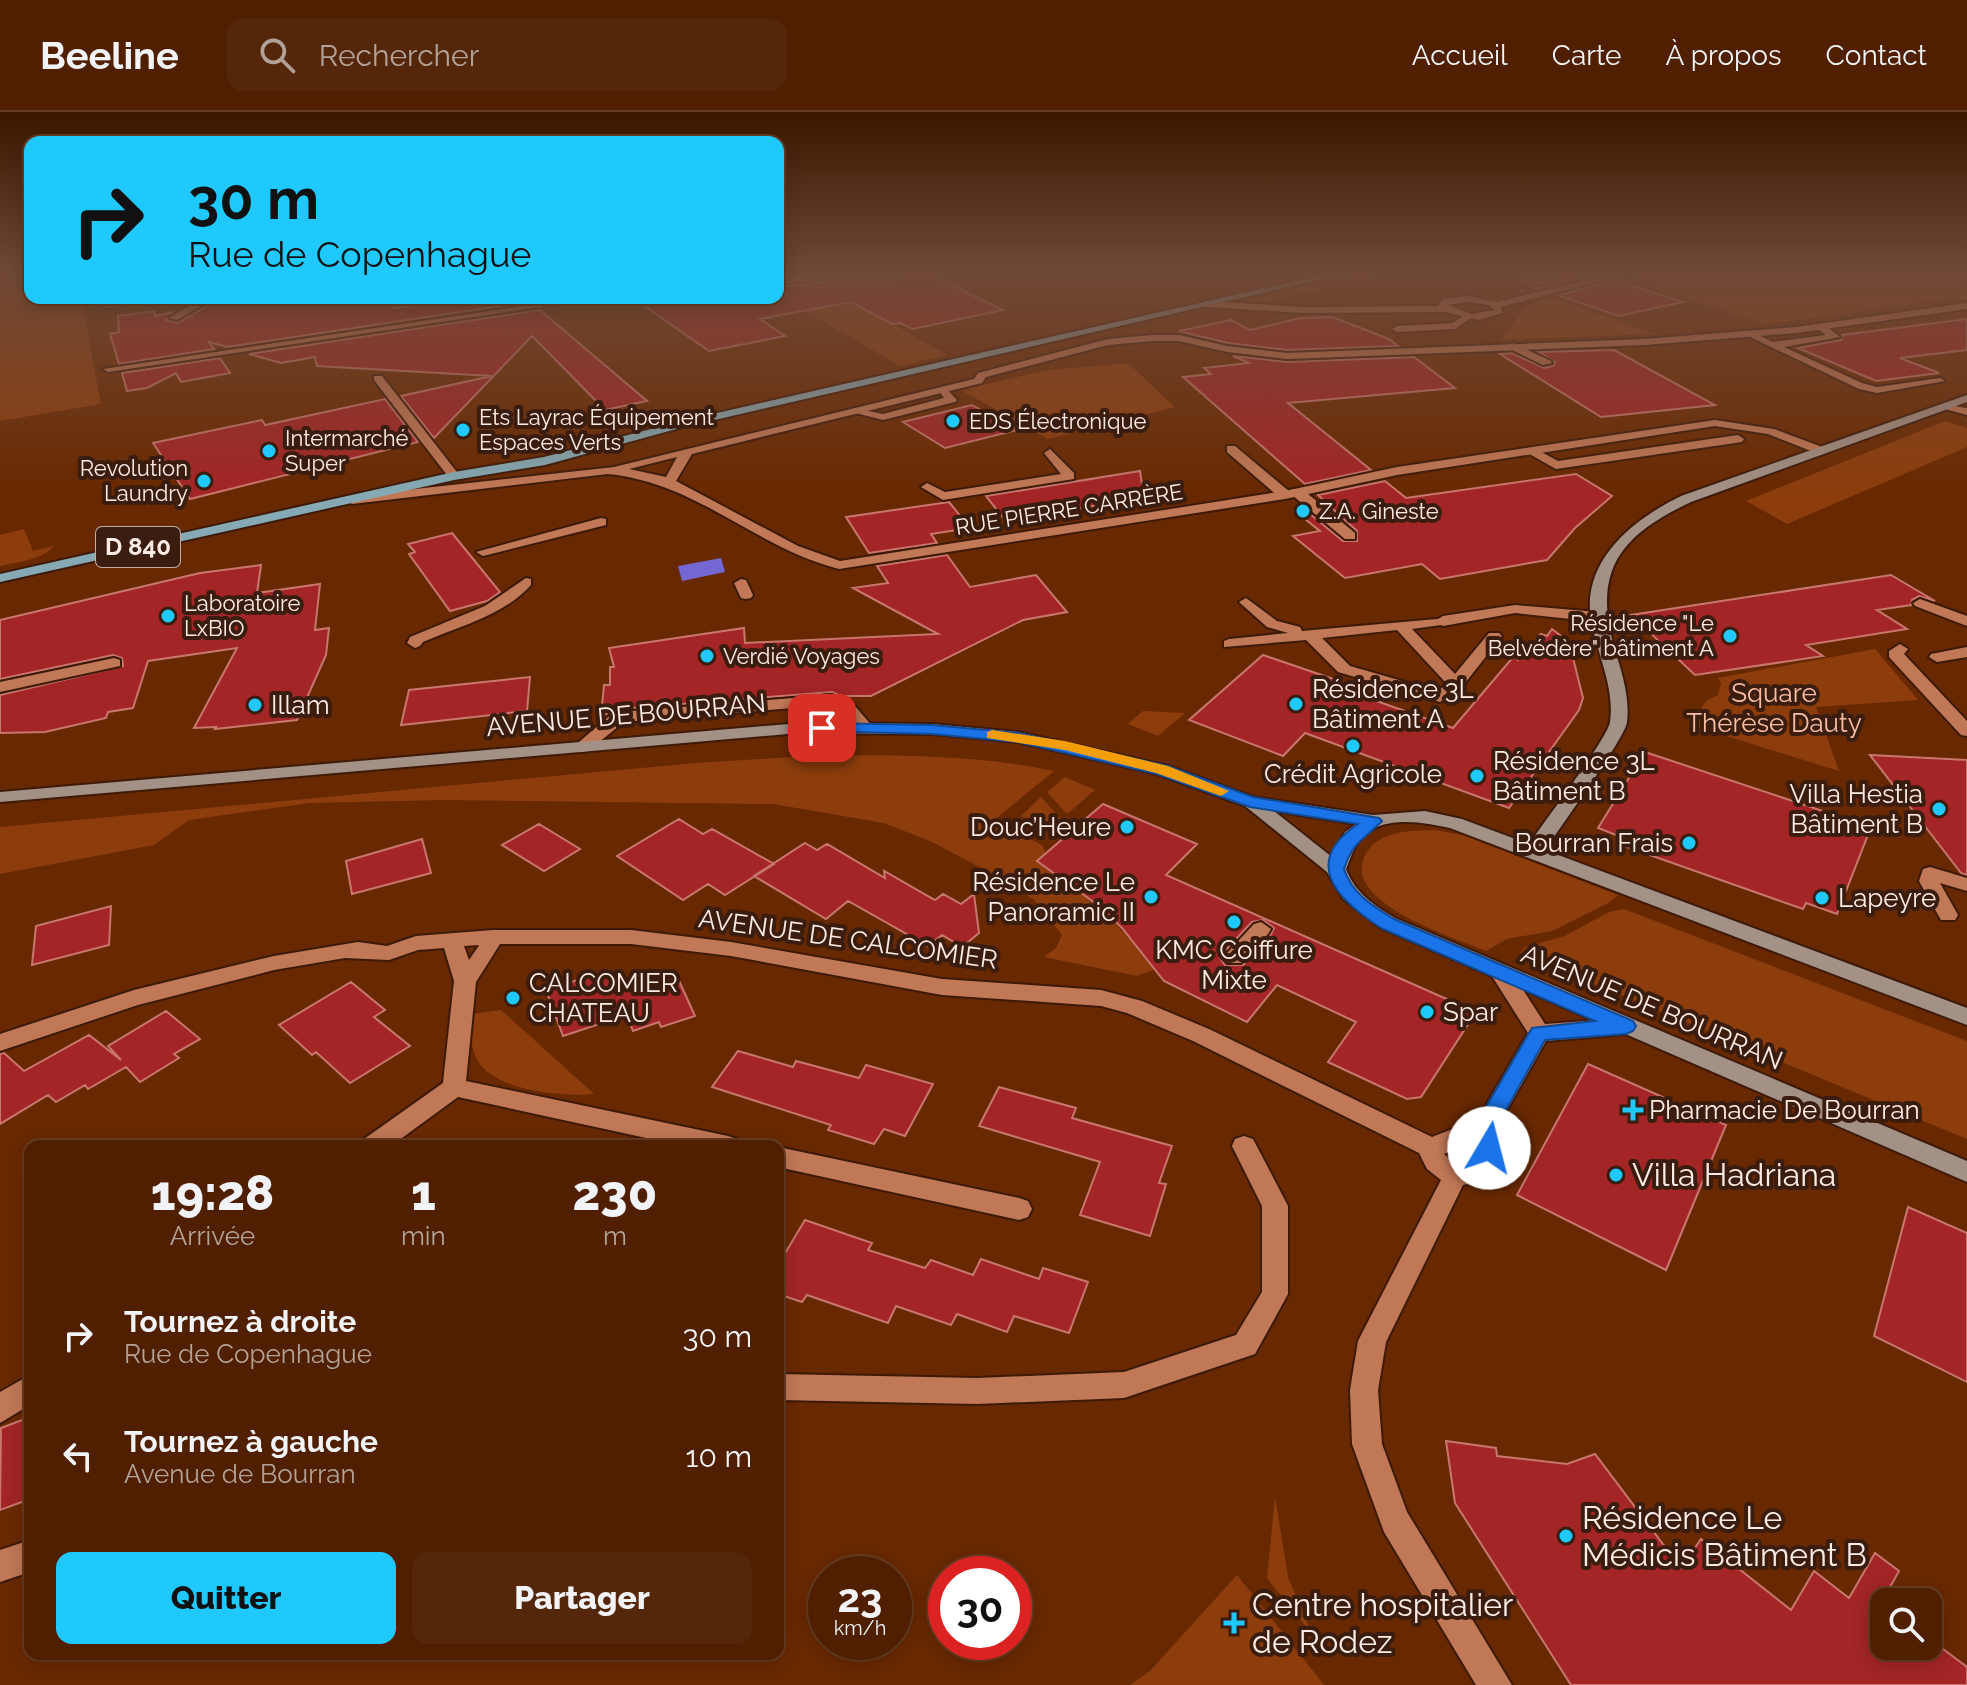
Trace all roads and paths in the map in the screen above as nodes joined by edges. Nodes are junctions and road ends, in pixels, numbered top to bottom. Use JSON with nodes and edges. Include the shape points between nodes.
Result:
{"nodes":[{"id":1,"x":270,"y":345,"type":"edge"},
{"id":2,"x":1029,"y":345,"type":"edge"},
{"id":3,"x":1093,"y":345,"type":"edge"},
{"id":4,"x":1211,"y":345,"type":"edge"},
{"id":5,"x":1532,"y":345,"type":"edge"},
{"id":6,"x":1772,"y":345,"type":"edge"},
{"id":7,"x":1512,"y":346,"type":"junction"},
{"id":8,"x":1547,"y":363,"type":"dead end"},
{"id":9,"x":108,"y":369,"type":"dead end"},
{"id":10,"x":378,"y":378,"type":"dead end"},
{"id":11,"x":1940,"y":381,"type":"dead end"},
{"id":12,"x":1967,"y":398,"type":"edge"},
{"id":13,"x":1945,"y":406,"type":"junction"},
{"id":14,"x":1967,"y":412,"type":"edge"},
{"id":15,"x":1738,"y":439,"type":"dead end"},
{"id":16,"x":1231,"y":449,"type":"dead end"},
{"id":17,"x":687,"y":451,"type":"junction"},
{"id":18,"x":1530,"y":451,"type":"junction"},
{"id":19,"x":1821,"y":451,"type":"junction"},
{"id":20,"x":1050,"y":453,"type":"dead end"},
{"id":21,"x":608,"y":470,"type":"junction"},
{"id":22,"x":454,"y":476,"type":"junction"},
{"id":23,"x":669,"y":482,"type":"junction"},
{"id":24,"x":927,"y":487,"type":"dead end"},
{"id":25,"x":1291,"y":494,"type":"junction"},
{"id":26,"x":336,"y":502,"type":"junction"},
{"id":27,"x":601,"y":522,"type":"dead end"},
{"id":28,"x":1350,"y":536,"type":"dead end"},
{"id":29,"x":483,"y":552,"type":"dead end"},
{"id":30,"x":0,"y":578,"type":"edge"},
{"id":31,"x":526,"y":582,"type":"dead end"},
{"id":32,"x":1246,"y":602,"type":"dead end"},
{"id":33,"x":1926,"y":602,"type":"dead end"},
{"id":34,"x":1598,"y":617,"type":"junction"},
{"id":35,"x":1966,"y":621,"type":"edge"},
{"id":36,"x":1401,"y":626,"type":"junction"},
{"id":37,"x":1310,"y":635,"type":"junction"},
{"id":38,"x":1494,"y":636,"type":"dead end"},
{"id":39,"x":415,"y":643,"type":"dead end"},
{"id":40,"x":1229,"y":644,"type":"dead end"},
{"id":41,"x":1900,"y":649,"type":"dead end"},
{"id":42,"x":1967,"y":652,"type":"edge"},
{"id":43,"x":1937,"y":657,"type":"dead end"},
{"id":44,"x":114,"y":663,"type":"dead end"},
{"id":45,"x":1456,"y":684,"type":"junction"},
{"id":46,"x":0,"y":687,"type":"edge"},
{"id":47,"x":865,"y":727,"type":"junction"},
{"id":48,"x":1967,"y":731,"type":"edge"},
{"id":49,"x":582,"y":747,"type":"junction"},
{"id":50,"x":0,"y":797,"type":"edge"},
{"id":51,"x":1250,"y":802,"type":"junction"},
{"id":52,"x":1373,"y":821,"type":"junction"},
{"id":53,"x":1534,"y":852,"type":"junction"},
{"id":54,"x":1336,"y":869,"type":"junction"},
{"id":55,"x":1967,"y":885,"type":"edge"},
{"id":56,"x":1948,"y":915,"type":"dead end"},
{"id":57,"x":1261,"y":929,"type":"dead end"},
{"id":58,"x":493,"y":937,"type":"junction"},
{"id":59,"x":452,"y":940,"type":"junction"},
{"id":60,"x":1234,"y":958,"type":"dead end"},
{"id":61,"x":1501,"y":973,"type":"junction"},
{"id":62,"x":465,"y":981,"type":"junction"},
{"id":63,"x":1967,"y":1017,"type":"edge"},
{"id":64,"x":1626,"y":1026,"type":"junction"},
{"id":65,"x":1539,"y":1033,"type":"junction"},
{"id":66,"x":0,"y":1043,"type":"edge"},
{"id":67,"x":454,"y":1087,"type":"junction"},
{"id":68,"x":1486,"y":1126,"type":"junction"},
{"id":69,"x":381,"y":1140,"type":"edge"},
{"id":70,"x":700,"y":1140,"type":"edge"},
{"id":71,"x":1244,"y":1146,"type":"dead end"},
{"id":72,"x":1431,"y":1148,"type":"junction"},
{"id":73,"x":784,"y":1158,"type":"edge"},
{"id":74,"x":1967,"y":1172,"type":"edge"},
{"id":75,"x":1455,"y":1177,"type":"junction"},
{"id":76,"x":1019,"y":1209,"type":"dead end"},
{"id":77,"x":784,"y":1387,"type":"edge"},
{"id":78,"x":24,"y":1392,"type":"edge"},
{"id":79,"x":0,"y":1409,"type":"edge"},
{"id":80,"x":24,"y":1558,"type":"edge"},
{"id":81,"x":0,"y":1566,"type":"edge"},
{"id":82,"x":1495,"y":1685,"type":"edge"}],
"edges":[{"from":1,"to":9,"type":"street"},
{"from":2,"to":22,"type":"main road","number":"D 840","via":[[678,425],[545,461]]},
{"from":3,"to":17,"type":"street","via":[[944,389],[951,400],[883,417],[854,411]]},
{"from":4,"to":7,"type":"street","via":[[1287,356]]},
{"from":5,"to":7,"type":"street"},
{"from":6,"to":11,"type":"street","via":[[1877,390]]},
{"from":7,"to":8,"type":"street"},
{"from":10,"to":22,"type":"street"},
{"from":12,"to":13,"type":"main road"},
{"from":13,"to":14,"type":"street"},
{"from":13,"to":19,"type":"main road"},
{"from":15,"to":18,"type":"street","via":[[1556,465]]},
{"from":16,"to":25,"type":"street"},
{"from":17,"to":21,"type":"street"},
{"from":17,"to":23,"type":"street"},
{"from":18,"to":19,"type":"street","name":"RUE PIERRE CARRÈRE","via":[[1715,423],[1770,431]]},
{"from":18,"to":25,"type":"street","name":"RUE PIERRE CARRÈRE"},
{"from":19,"to":34,"type":"main road","via":[[1686,499],[1647,521],[1620,545],[1602,573]]},
{"from":20,"to":24,"type":"street","via":[[1070,476],[943,496]]},
{"from":21,"to":23,"type":"street","name":"RUE PIERRE CARRÈRE"},
{"from":21,"to":26,"type":"street","name":"RUE PIERRE CARRÈRE"},
{"from":22,"to":26,"type":"main road","number":"D 840"},
{"from":23,"to":25,"type":"street","name":"RUE PIERRE CARRÈRE","via":[[806,557],[839,565]]},
{"from":25,"to":28,"type":"street"},
{"from":26,"to":30,"type":"main road","number":"D 840"},
{"from":27,"to":29,"type":"street"},
{"from":31,"to":39,"type":"street","via":[[511,600]]},
{"from":32,"to":37,"type":"street","via":[[1272,624]]},
{"from":33,"to":35,"type":"street"},
{"from":34,"to":36,"type":"street","via":[[1515,609]]},
{"from":34,"to":53,"type":"main road","via":[[1618,689],[1619,725]]},
{"from":36,"to":37,"type":"street"},
{"from":36,"to":45,"type":"street"},
{"from":37,"to":40,"type":"street"},
{"from":37,"to":45,"type":"street","via":[[1344,669],[1440,697]]},
{"from":38,"to":45,"type":"street"},
{"from":41,"to":48,"type":"street","via":[[1895,654]]},
{"from":42,"to":43,"type":"street"},
{"from":44,"to":46,"type":"street"},
{"from":47,"to":49,"type":"main road","name":"AVENUE DE BOURRAN"},
{"from":47,"to":49,"type":"street","via":[[832,700],[619,717]]},
{"from":47,"to":51,"type":"main road","name":"AVENUE DE BOURRAN","via":[[961,732],[1065,746],[1162,770]]},
{"from":49,"to":50,"type":"main road","name":"AVENUE DE BOURRAN"},
{"from":51,"to":52,"type":"main road","name":"AVENUE DE BOURRAN"},
{"from":51,"to":54,"type":"main road","name":"AVENUE DE BOURRAN"},
{"from":52,"to":53,"type":"main road","name":"AVENUE DE BOURRAN","via":[[1425,817]]},
{"from":52,"to":54,"type":"main road","via":[[1352,836]]},
{"from":53,"to":63,"type":"main road","name":"AVENUE DE BOURRAN"},
{"from":54,"to":61,"type":"main road","name":"AVENUE DE BOURRAN","via":[[1340,883],[1360,906]]},
{"from":55,"to":56,"type":"street","via":[[1930,873],[1929,881]]},
{"from":57,"to":60,"type":"street"},
{"from":58,"to":59,"type":"street","name":"AVENUE DE CALCOMIER"},
{"from":58,"to":62,"type":"street"},
{"from":58,"to":72,"type":"street","name":"AVENUE DE CALCOMIER","via":[[631,937],[731,949],[942,987],[1101,998],[1169,1020]]},
{"from":59,"to":62,"type":"street"},
{"from":59,"to":66,"type":"street","name":"AVENUE DE CALCOMIER","via":[[416,943],[389,953],[348,952],[274,963],[163,991]]},
{"from":61,"to":64,"type":"main road","name":"AVENUE DE BOURRAN"},
{"from":61,"to":65,"type":"street"},
{"from":62,"to":67,"type":"street"},
{"from":64,"to":65,"type":"street"},
{"from":64,"to":74,"type":"main road","name":"AVENUE DE BOURRAN"},
{"from":65,"to":68,"type":"street"},
{"from":67,"to":69,"type":"street"},
{"from":67,"to":70,"type":"street"},
{"from":68,"to":72,"type":"street"},
{"from":68,"to":75,"type":"street","via":[[1486,1164],[1481,1171]]},
{"from":71,"to":77,"type":"street","via":[[1275,1206],[1275,1294],[1245,1345],[1124,1385],[977,1391]]},
{"from":72,"to":75,"type":"street","via":[[1440,1167]]},
{"from":73,"to":76,"type":"street"},
{"from":75,"to":82,"type":"street","via":[[1372,1341],[1364,1390],[1367,1444],[1395,1521]]},
{"from":78,"to":79,"type":"street"},
{"from":80,"to":81,"type":"street"}]}
